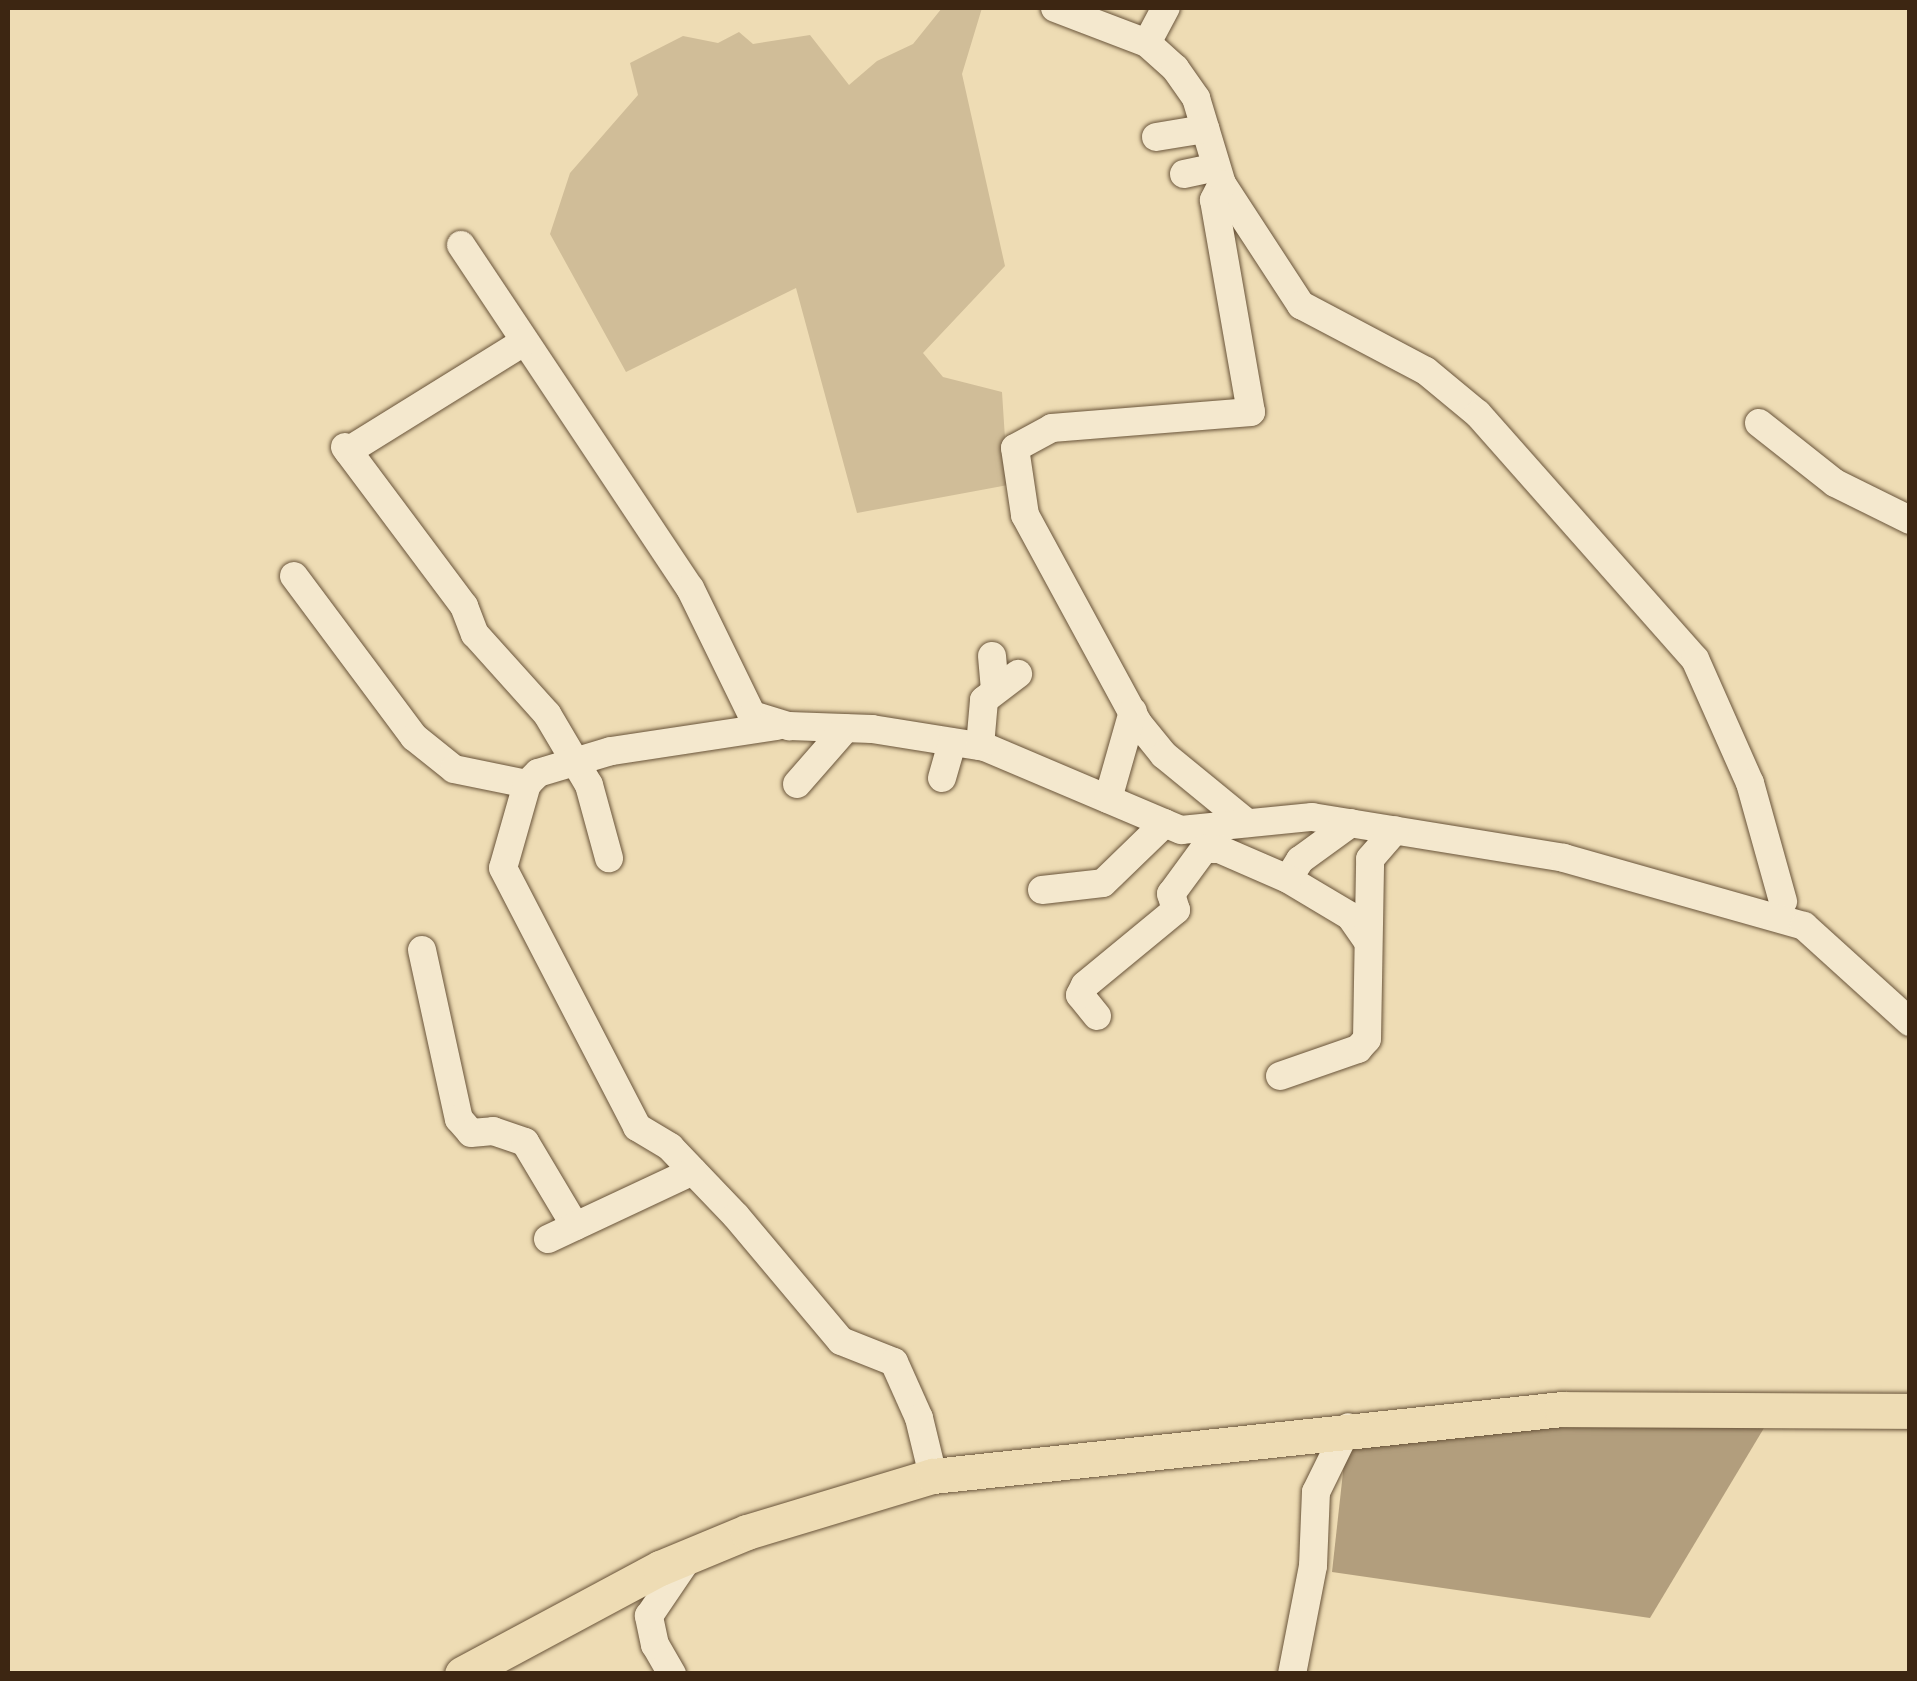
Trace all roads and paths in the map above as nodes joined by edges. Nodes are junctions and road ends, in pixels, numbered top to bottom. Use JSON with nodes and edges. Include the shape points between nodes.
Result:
{"nodes":[{"id":1,"x":1055,"y":8,"type":"edge"},
{"id":2,"x":1166,"y":8,"type":"edge"},
{"id":3,"x":1147,"y":43,"type":"junction"},
{"id":4,"x":1205,"y":129,"type":"junction"},
{"id":5,"x":1156,"y":138,"type":"dead end"},
{"id":6,"x":1184,"y":174,"type":"dead end"},
{"id":7,"x":1219,"y":176,"type":"junction"},
{"id":8,"x":461,"y":246,"type":"dead end"},
{"id":9,"x":524,"y":342,"type":"junction"},
{"id":10,"x":1758,"y":423,"type":"dead end"},
{"id":11,"x":1910,"y":520,"type":"edge"},
{"id":12,"x":294,"y":576,"type":"dead end"},
{"id":13,"x":992,"y":656,"type":"dead end"},
{"id":14,"x":1133,"y":712,"type":"junction"},
{"id":15,"x":788,"y":726,"type":"junction"},
{"id":16,"x":846,"y":728,"type":"junction"},
{"id":17,"x":966,"y":744,"type":"junction"},
{"id":18,"x":576,"y":762,"type":"junction"},
{"id":19,"x":942,"y":778,"type":"dead end"},
{"id":20,"x":526,"y":784,"type":"junction"},
{"id":21,"x":797,"y":784,"type":"dead end"},
{"id":22,"x":1108,"y":799,"type":"junction"},
{"id":23,"x":1248,"y":823,"type":"junction"},
{"id":24,"x":1351,"y":823,"type":"junction"},
{"id":25,"x":1174,"y":826,"type":"junction"},
{"id":26,"x":1394,"y":830,"type":"junction"},
{"id":27,"x":1202,"y":853,"type":"junction"},
{"id":28,"x":609,"y":858,"type":"dead end"},
{"id":29,"x":1288,"y":879,"type":"junction"},
{"id":30,"x":1046,"y":895,"type":"dead end"},
{"id":31,"x":1783,"y":901,"type":"dead end"},
{"id":32,"x":1366,"y":939,"type":"junction"},
{"id":33,"x":422,"y":950,"type":"dead end"},
{"id":34,"x":1098,"y":1016,"type":"dead end"},
{"id":35,"x":1910,"y":1022,"type":"edge"},
{"id":36,"x":1280,"y":1076,"type":"dead end"},
{"id":37,"x":693,"y":1171,"type":"junction"},
{"id":38,"x":575,"y":1226,"type":"junction"},
{"id":39,"x":548,"y":1239,"type":"dead end"},
{"id":40,"x":1910,"y":1411,"type":"edge"},
{"id":41,"x":1348,"y":1427,"type":"junction"},
{"id":42,"x":934,"y":1476,"type":"junction"},
{"id":43,"x":689,"y":1556,"type":"junction"},
{"id":44,"x":462,"y":1674,"type":"edge"},
{"id":45,"x":672,"y":1674,"type":"edge"},
{"id":46,"x":1292,"y":1674,"type":"edge"}],
"edges":[{"from":1,"to":3,"type":"street"},
{"from":2,"to":3,"type":"street"},
{"from":3,"to":4,"type":"street","via":[[1196,98]]},
{"from":4,"to":5,"type":"street"},
{"from":4,"to":7,"type":"street"},
{"from":6,"to":7,"type":"street"},
{"from":7,"to":14,"type":"street","via":[[1214,200],[1251,412],[1052,428],[1015,448],[1025,515]]},
{"from":7,"to":31,"type":"street","via":[[1301,306],[1426,371],[1478,414],[1694,660],[1750,783]]},
{"from":8,"to":9,"type":"street"},
{"from":9,"to":15,"type":"street","via":[[690,588],[737,694],[752,715]]},
{"from":9,"to":18,"type":"street","via":[[347,449],[464,606],[474,634],[548,714]]},
{"from":10,"to":11,"type":"street","via":[[1835,482]]},
{"from":12,"to":20,"type":"street","via":[[414,736],[454,770]]},
{"from":13,"to":17,"type":"street","via":[[1007,681],[984,700]]},
{"from":14,"to":22,"type":"street"},
{"from":14,"to":23,"type":"street","via":[[1164,754]]},
{"from":15,"to":16,"type":"street"},
{"from":15,"to":18,"type":"street","via":[[761,725]]},
{"from":16,"to":17,"type":"street"},
{"from":16,"to":21,"type":"street"},
{"from":17,"to":19,"type":"street"},
{"from":17,"to":22,"type":"street"},
{"from":18,"to":20,"type":"street","via":[[538,773]]},
{"from":18,"to":28,"type":"street"},
{"from":20,"to":37,"type":"street","via":[[503,868],[637,1126]]},
{"from":22,"to":25,"type":"street"},
{"from":23,"to":24,"type":"street","via":[[1312,817]]},
{"from":23,"to":25,"type":"street"},
{"from":24,"to":26,"type":"street"},
{"from":24,"to":29,"type":"street","via":[[1300,860]]},
{"from":25,"to":27,"type":"street"},
{"from":25,"to":30,"type":"street","via":[[1103,884]]},
{"from":26,"to":32,"type":"street","via":[[1370,859]]},
{"from":26,"to":35,"type":"street","via":[[1564,858],[1804,926]]},
{"from":27,"to":29,"type":"street","via":[[1220,848]]},
{"from":27,"to":34,"type":"street","via":[[1171,894],[1176,910],[1085,985],[1080,996]]},
{"from":29,"to":32,"type":"street","via":[[1350,916]]},
{"from":32,"to":36,"type":"street","via":[[1367,1039],[1358,1049]]},
{"from":33,"to":38,"type":"street","via":[[459,1119],[471,1133],[493,1131],[524,1142]]},
{"from":37,"to":38,"type":"street"},
{"from":37,"to":42,"type":"street","via":[[841,1341],[900,1368]]},
{"from":38,"to":39,"type":"street"},
{"from":40,"to":41,"type":"main road","via":[[1562,1409]]},
{"from":41,"to":42,"type":"main road"},
{"from":41,"to":46,"type":"street","via":[[1316,1492],[1313,1566]]},
{"from":42,"to":43,"type":"main road"},
{"from":43,"to":44,"type":"main road"},
{"from":43,"to":45,"type":"street","via":[[648,1616]]}]}
